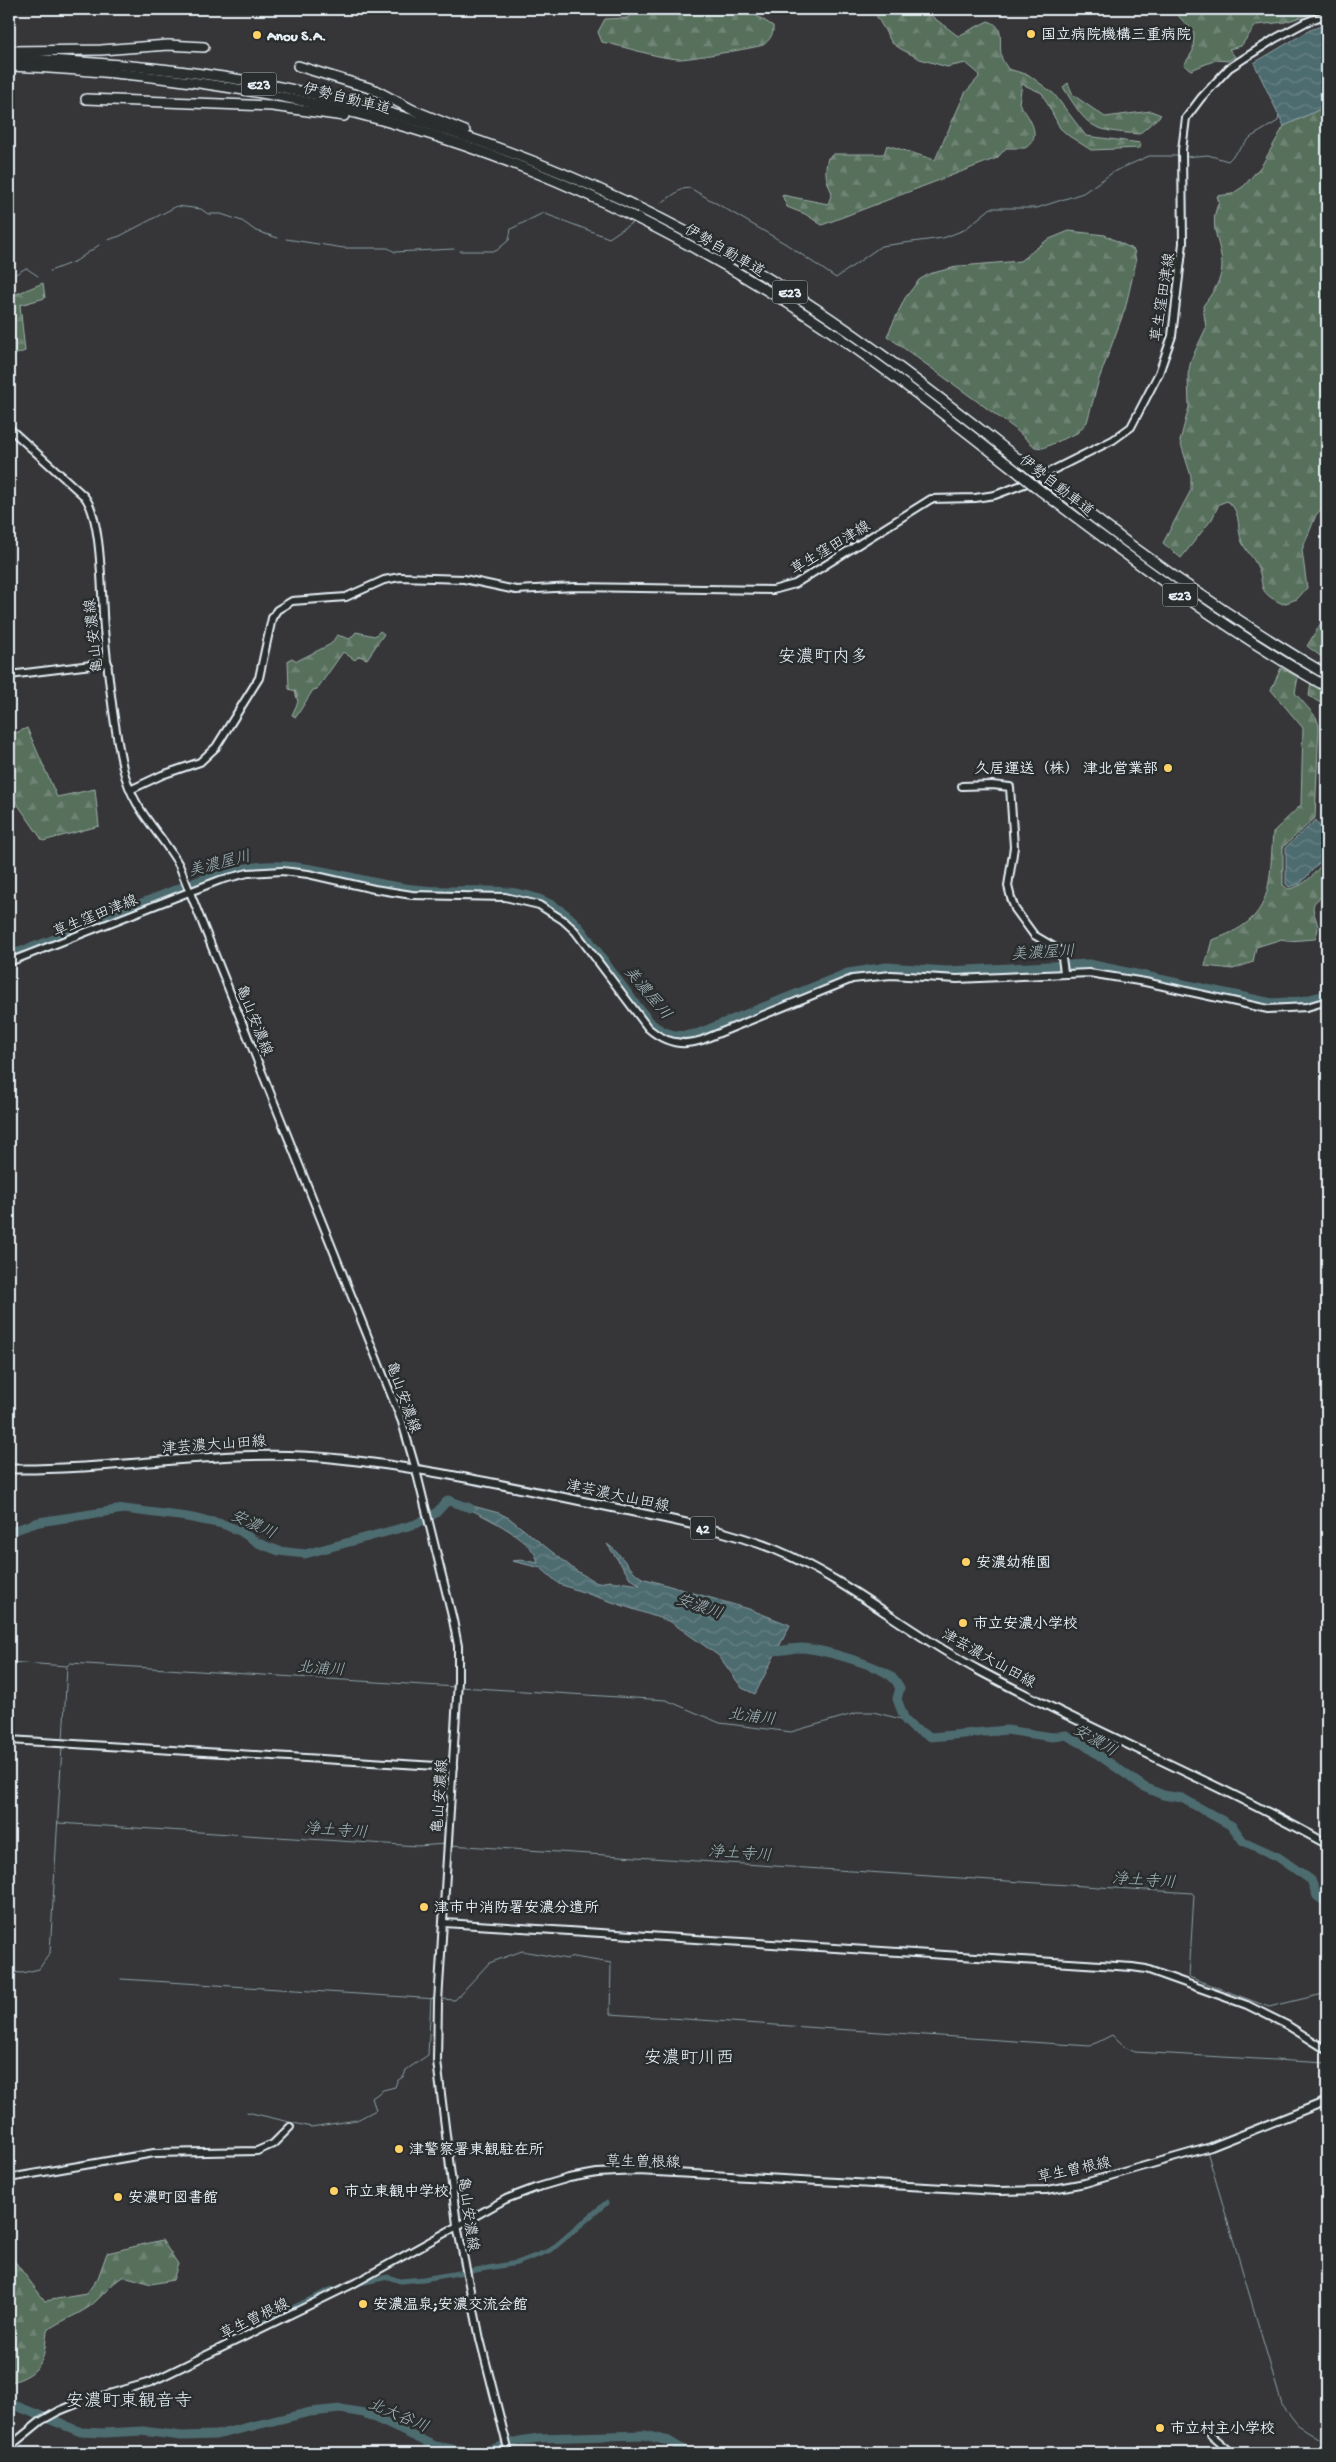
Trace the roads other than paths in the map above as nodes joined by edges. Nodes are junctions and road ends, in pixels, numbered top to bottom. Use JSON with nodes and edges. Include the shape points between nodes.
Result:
{"nodes":[{"id":1,"x":1327,"y":14,"type":"edge"},
{"id":2,"x":204,"y":46,"type":"dead end"},
{"id":3,"x":9,"y":51,"type":"edge"},
{"id":4,"x":9,"y":58,"type":"edge"},
{"id":5,"x":9,"y":66,"type":"edge"},
{"id":6,"x":298,"y":66,"type":"dead end"},
{"id":7,"x":86,"y":99,"type":"dead end"},
{"id":8,"x":408,"y":128,"type":"junction"},
{"id":9,"x":501,"y":151,"type":"junction"},
{"id":10,"x":9,"y":428,"type":"edge"},
{"id":11,"x":108,"y":663,"type":"junction"},
{"id":12,"x":9,"y":675,"type":"edge"},
{"id":13,"x":1327,"y":675,"type":"edge"},
{"id":14,"x":1327,"y":687,"type":"edge"},
{"id":15,"x":962,"y":786,"type":"dead end"},
{"id":16,"x":130,"y":790,"type":"junction"},
{"id":17,"x":190,"y":890,"type":"junction"},
{"id":18,"x":9,"y":962,"type":"edge"},
{"id":19,"x":1064,"y":970,"type":"junction"},
{"id":20,"x":1327,"y":1001,"type":"edge"},
{"id":21,"x":9,"y":1469,"type":"edge"},
{"id":22,"x":416,"y":1470,"type":"junction"},
{"id":23,"x":9,"y":1740,"type":"edge"},
{"id":24,"x":453,"y":1767,"type":"junction"},
{"id":25,"x":1327,"y":1844,"type":"edge"},
{"id":26,"x":444,"y":1922,"type":"junction"},
{"id":27,"x":1327,"y":2050,"type":"edge"},
{"id":28,"x":1327,"y":2101,"type":"edge"},
{"id":29,"x":290,"y":2126,"type":"dead end"},
{"id":30,"x":9,"y":2178,"type":"edge"},
{"id":31,"x":457,"y":2225,"type":"junction"},
{"id":32,"x":1211,"y":2434,"type":"dead end"},
{"id":33,"x":9,"y":2447,"type":"edge"},
{"id":34,"x":508,"y":2452,"type":"edge"},
{"id":35,"x":1232,"y":2453,"type":"edge"}],
"edges":[{"from":1,"to":16,"type":"main road","name":"草生窪田津線","via":[[1276,38],[1229,68],[1186,118],[1182,157],[1182,242],[1172,336],[1143,407],[1131,427],[1114,440],[1027,483],[995,495],[931,499],[804,579],[773,590],[574,587],[516,590],[464,579],[400,577],[384,580],[346,597],[289,602],[272,618],[259,678],[216,747],[200,762]]},
{"from":2,"to":3,"type":"highway"},
{"from":4,"to":9,"type":"highway","name":"伊勢自動車道","number":"E23","via":[[133,66],[277,87],[395,115]]},
{"from":5,"to":8,"type":"highway","name":"伊勢自動車道","number":"E23","via":[[220,86],[304,101]]},
{"from":6,"to":9,"type":"highway","via":[[373,89]]},
{"from":7,"to":8,"type":"highway","via":[[294,108]]},
{"from":8,"to":9,"type":"highway","name":"伊勢自動車道","number":"E23"},
{"from":9,"to":13,"type":"highway","name":"伊勢自動車道","number":"E23","bridge":true,"via":[[526,156],[653,214],[786,290],[899,368],[1185,585]]},
{"from":9,"to":14,"type":"highway","name":"伊勢自動車道","number":"E23","bridge":true,"via":[[520,166],[643,221],[698,250],[781,299],[883,368],[1135,563],[1207,614]]},
{"from":10,"to":11,"type":"main road","name":"亀山安濃線","via":[[92,506]]},
{"from":11,"to":12,"type":"main road"},
{"from":11,"to":16,"type":"main road","name":"亀山安濃線","via":[[120,751]]},
{"from":15,"to":19,"type":"main road","via":[[1010,787],[1014,847],[1008,886],[1011,898],[1034,935],[1057,948],[1063,957]]},
{"from":16,"to":17,"type":"main road","name":"亀山安濃線","via":[[145,819],[176,859]]},
{"from":17,"to":18,"type":"main road","name":"草生窪田津線"},
{"from":17,"to":19,"type":"main road","name":"草生窪田津線","via":[[237,876],[282,871],[412,895],[505,897],[528,901],[557,915],[575,931],[648,1028],[660,1038],[680,1044],[702,1040],[852,979],[891,975],[957,979]]},
{"from":17,"to":22,"type":"main road","name":"亀山安濃線","via":[[383,1373]]},
{"from":19,"to":20,"type":"main road","name":"草生窪田津線","via":[[1101,974],[1268,1009],[1307,1007]]},
{"from":21,"to":22,"type":"main road","name":"津芸濃大山田線","number":"42","via":[[280,1454],[339,1458]]},
{"from":22,"to":24,"type":"main road","name":"亀山安濃線","via":[[458,1646]]},
{"from":22,"to":25,"type":"main road","name":"津芸濃大山田線","number":"42","via":[[654,1516],[773,1549],[839,1581],[978,1670]]},
{"from":23,"to":24,"type":"main road"},
{"from":24,"to":26,"type":"main road","name":"亀山安濃線"},
{"from":26,"to":27,"type":"main road","via":[[1146,1969],[1247,2005]]},
{"from":26,"to":31,"type":"main road","name":"亀山安濃線","via":[[437,2054]]},
{"from":28,"to":31,"type":"main road","name":"草生曽根線","via":[[1211,2147],[1085,2183],[1047,2190],[998,2191],[613,2172],[569,2178],[535,2188]]},
{"from":29,"to":30,"type":"main road","via":[[273,2144],[257,2151],[154,2153]]},
{"from":31,"to":33,"type":"main road","name":"草生曽根線","via":[[346,2288],[151,2382],[80,2402],[53,2415]]},
{"from":31,"to":34,"type":"main road","name":"亀山安濃線","via":[[480,2339]]},
{"from":32,"to":35,"type":"main road"}]}
